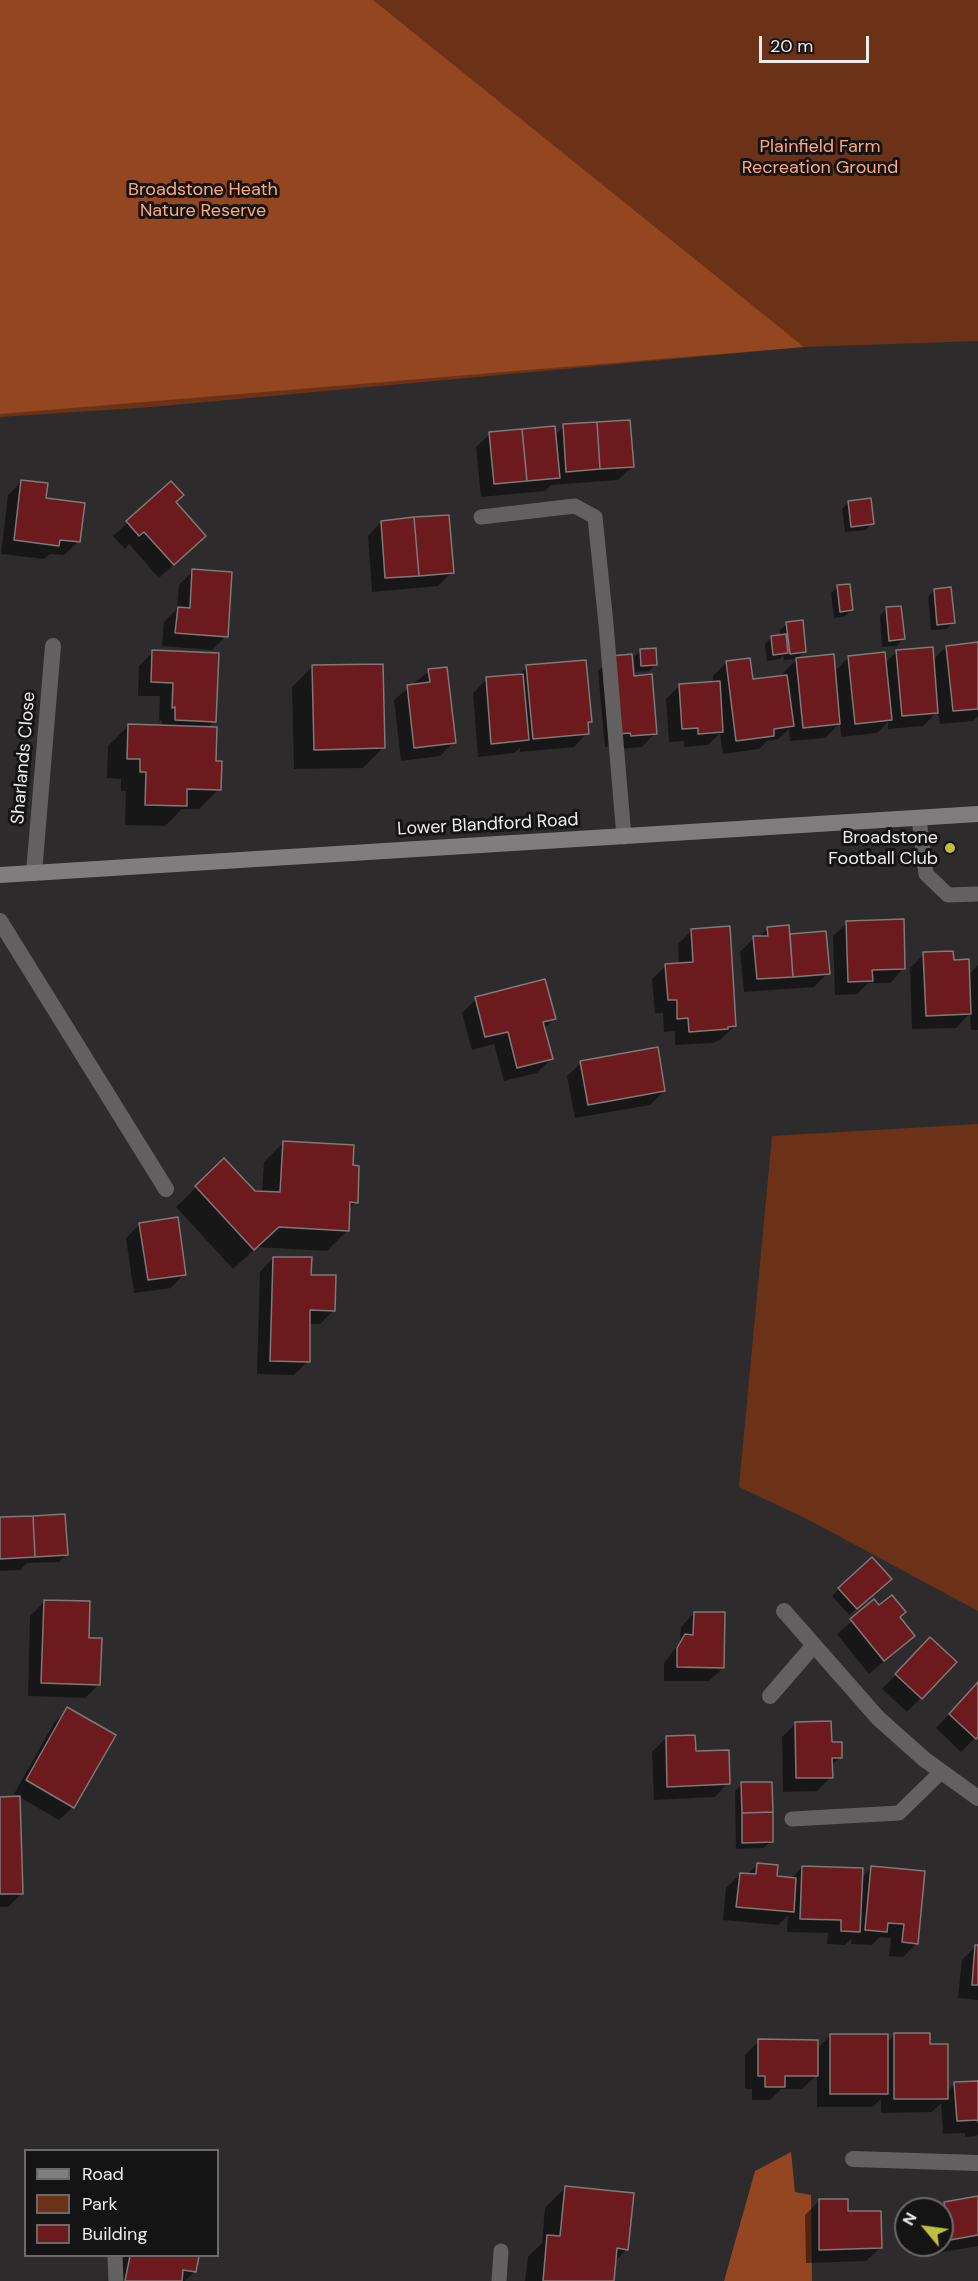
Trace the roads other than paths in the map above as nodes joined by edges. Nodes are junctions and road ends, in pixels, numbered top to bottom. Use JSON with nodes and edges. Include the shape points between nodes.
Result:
{"nodes":[{"id":1,"x":481,"y":517,"type":"dead end"},
{"id":2,"x":53,"y":646,"type":"dead end"},
{"id":3,"x":978,"y":814,"type":"edge"},
{"id":4,"x":919,"y":819,"type":"junction"},
{"id":5,"x":624,"y":837,"type":"junction"},
{"id":6,"x":34,"y":873,"type":"junction"},
{"id":7,"x":0,"y":876,"type":"edge"},
{"id":8,"x":978,"y":894,"type":"edge"},
{"id":9,"x":0,"y":921,"type":"edge"},
{"id":10,"x":166,"y":1189,"type":"dead end"},
{"id":11,"x":784,"y":1611,"type":"dead end"},
{"id":12,"x":814,"y":1645,"type":"junction"},
{"id":13,"x":770,"y":1696,"type":"dead end"},
{"id":14,"x":941,"y":1772,"type":"junction"},
{"id":15,"x":978,"y":1798,"type":"edge"},
{"id":16,"x":792,"y":1819,"type":"dead end"},
{"id":17,"x":853,"y":2159,"type":"dead end"},
{"id":18,"x":978,"y":2163,"type":"edge"},
{"id":19,"x":501,"y":2250,"type":"dead end"},
{"id":20,"x":115,"y":2257,"type":"edge"},
{"id":21,"x":116,"y":2281,"type":"edge"},
{"id":22,"x":498,"y":2281,"type":"edge"}],
"edges":[{"from":1,"to":5,"type":"lane","via":[[575,506],[595,517]]},
{"from":2,"to":6,"type":"street","name":"Sharlands Close"},
{"from":3,"to":4,"type":"main road","name":"Lower Blandford Road"},
{"from":4,"to":5,"type":"main road","name":"Lower Blandford Road"},
{"from":4,"to":8,"type":"lane","via":[[926,874],[948,895]]},
{"from":5,"to":6,"type":"main road","name":"Lower Blandford Road"},
{"from":6,"to":7,"type":"main road","name":"Lower Blandford Road"},
{"from":9,"to":10,"type":"street"},
{"from":11,"to":12,"type":"street"},
{"from":12,"to":13,"type":"street"},
{"from":12,"to":14,"type":"street","via":[[878,1718]]},
{"from":14,"to":15,"type":"street"},
{"from":14,"to":16,"type":"lane","via":[[899,1813]]},
{"from":17,"to":18,"type":"street"},
{"from":19,"to":22,"type":"lane"},
{"from":20,"to":21,"type":"lane"}]}
